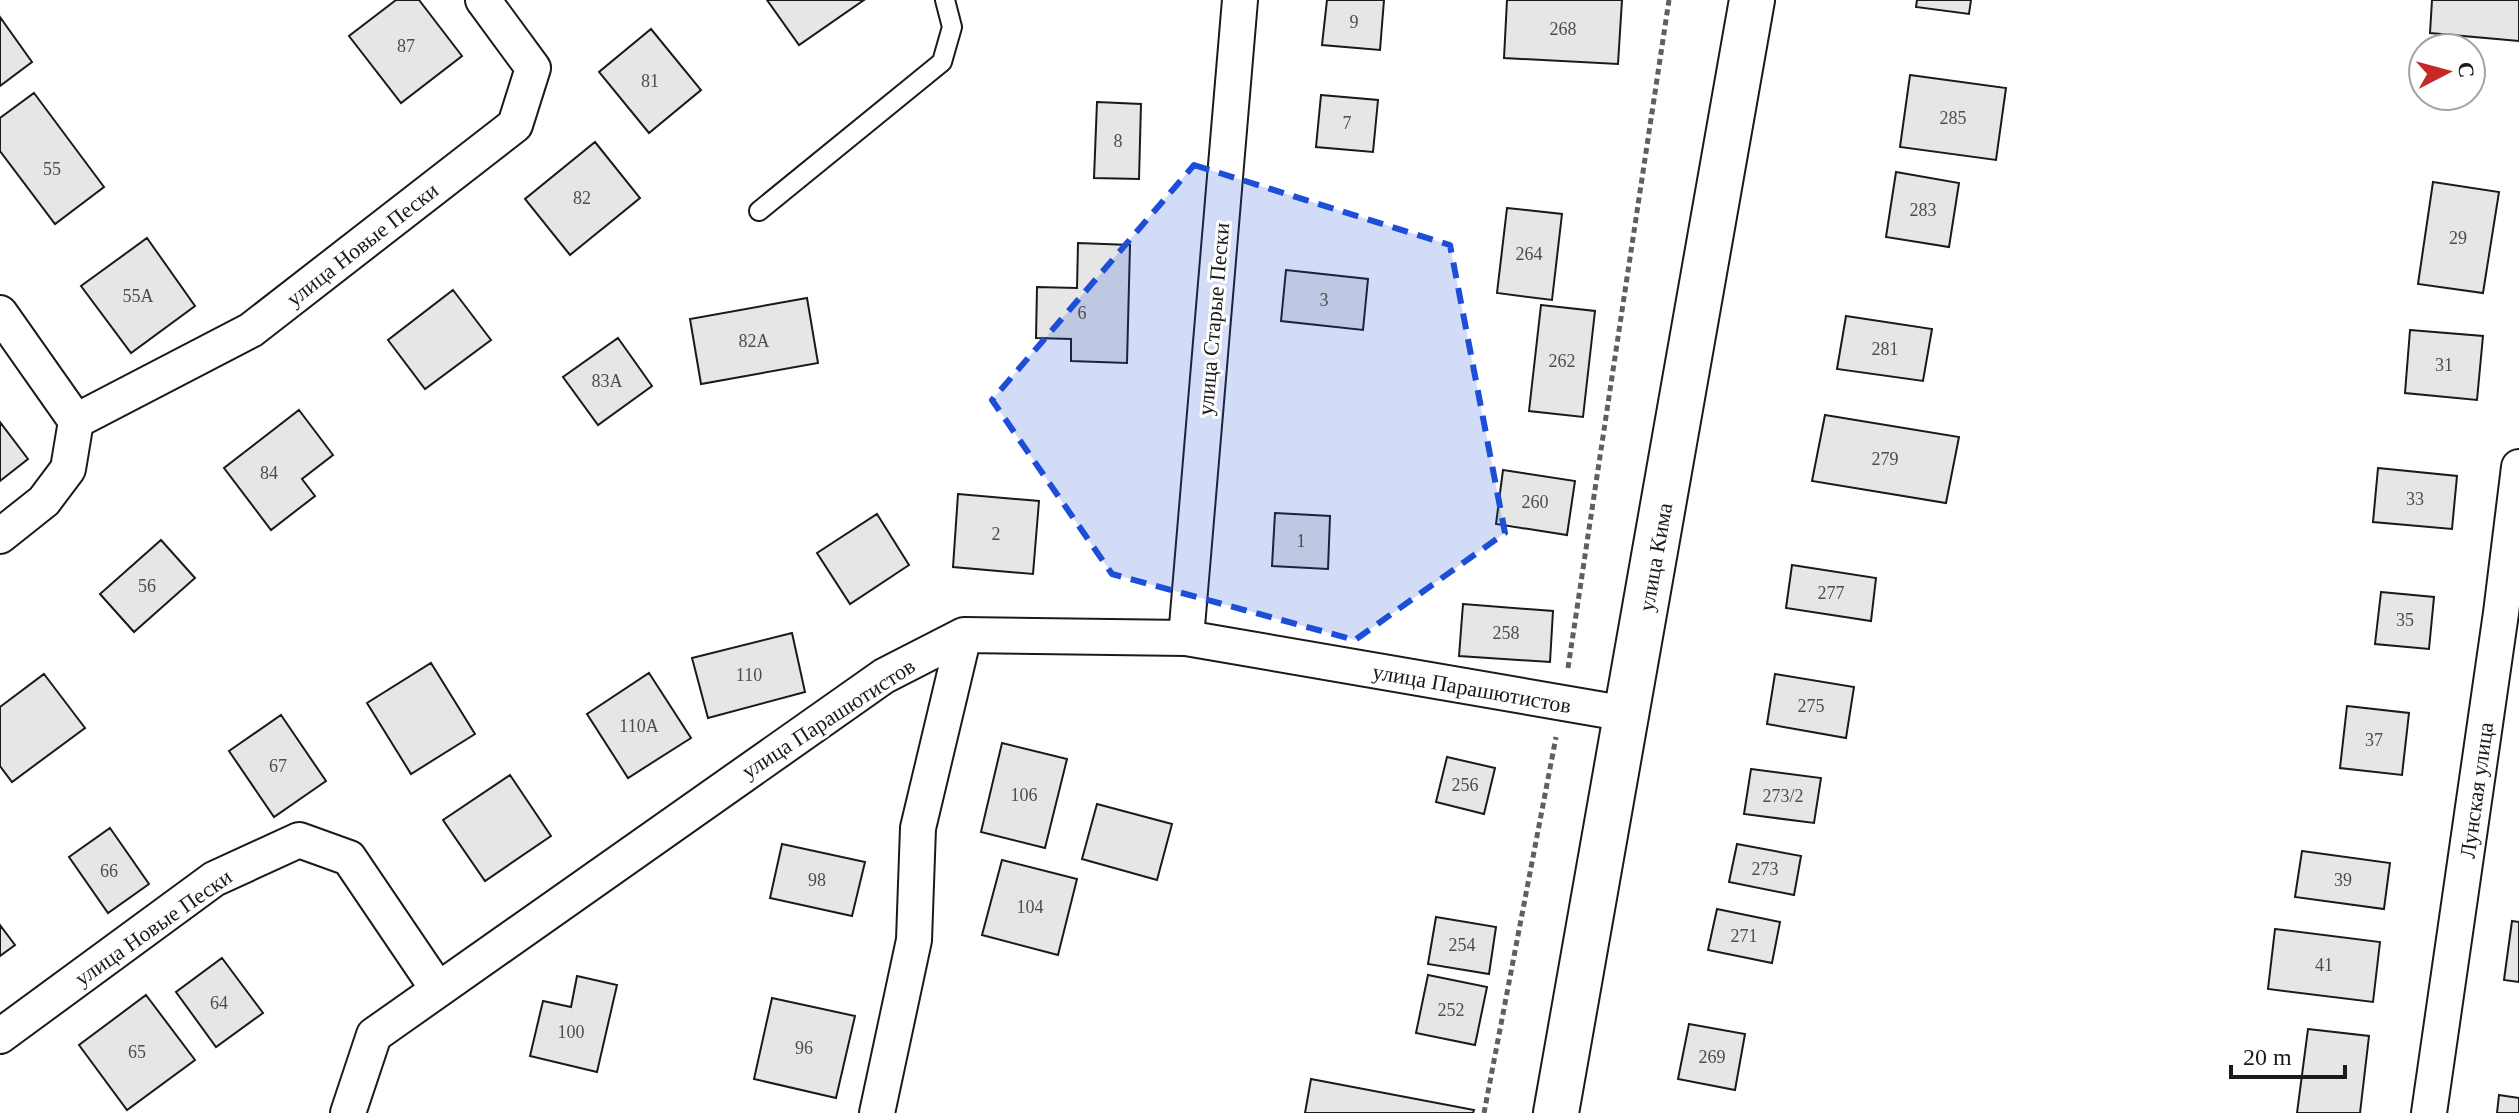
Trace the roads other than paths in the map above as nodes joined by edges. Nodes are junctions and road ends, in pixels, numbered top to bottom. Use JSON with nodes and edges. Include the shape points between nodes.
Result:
{"nodes":[{"id":1,"x":483,"y":0,"type":"edge"},
{"id":2,"x":945,"y":0,"type":"edge"},
{"id":3,"x":1240,"y":0,"type":"edge"},
{"id":4,"x":1752,"y":0,"type":"edge"},
{"id":5,"x":759,"y":211,"type":"dead end"},
{"id":6,"x":0,"y":313,"type":"edge"},
{"id":7,"x":76,"y":421,"type":"junction"},
{"id":8,"x":2519,"y":467,"type":"edge"},
{"id":9,"x":0,"y":536,"type":"edge"},
{"id":10,"x":964,"y":635,"type":"junction"},
{"id":11,"x":1186,"y":638,"type":"junction"},
{"id":12,"x":1627,"y":714,"type":"junction"},
{"id":13,"x":437,"y":988,"type":"junction"},
{"id":14,"x":0,"y":1036,"type":"edge"},
{"id":15,"x":348,"y":1113,"type":"edge"},
{"id":16,"x":877,"y":1113,"type":"edge"},
{"id":17,"x":1556,"y":1113,"type":"edge"},
{"id":18,"x":2429,"y":1113,"type":"edge"}],
"edges":[{"from":1,"to":7,"type":"street","name":"улица Новые Пески","via":[[533,68],[515,125],[251,330]]},
{"from":2,"to":5,"type":"lane","via":[[952,27],[942,62]]},
{"from":3,"to":11,"type":"street","name":"улица Старые Пески"},
{"from":4,"to":12,"type":"main road","name":"улица Кима"},
{"from":6,"to":7,"type":"street"},
{"from":7,"to":9,"type":"street","via":[[68,469],[44,501]]},
{"from":8,"to":18,"type":"street","name":"Лунская улица"},
{"from":10,"to":11,"type":"street","name":"улица Парашютистов"},
{"from":10,"to":13,"type":"street","name":"улица Парашютистов","via":[[884,676]]},
{"from":10,"to":16,"type":"street","via":[[918,828],[914,940]]},
{"from":11,"to":12,"type":"street","name":"улица Парашютистов"},
{"from":12,"to":17,"type":"main road","name":"улица Кима"},
{"from":13,"to":14,"type":"street","name":"улица Новые Пески","via":[[349,858],[299,840],[214,879]]},
{"from":13,"to":15,"type":"street","name":"улица Парашютистов","via":[[374,1035]]}]}
